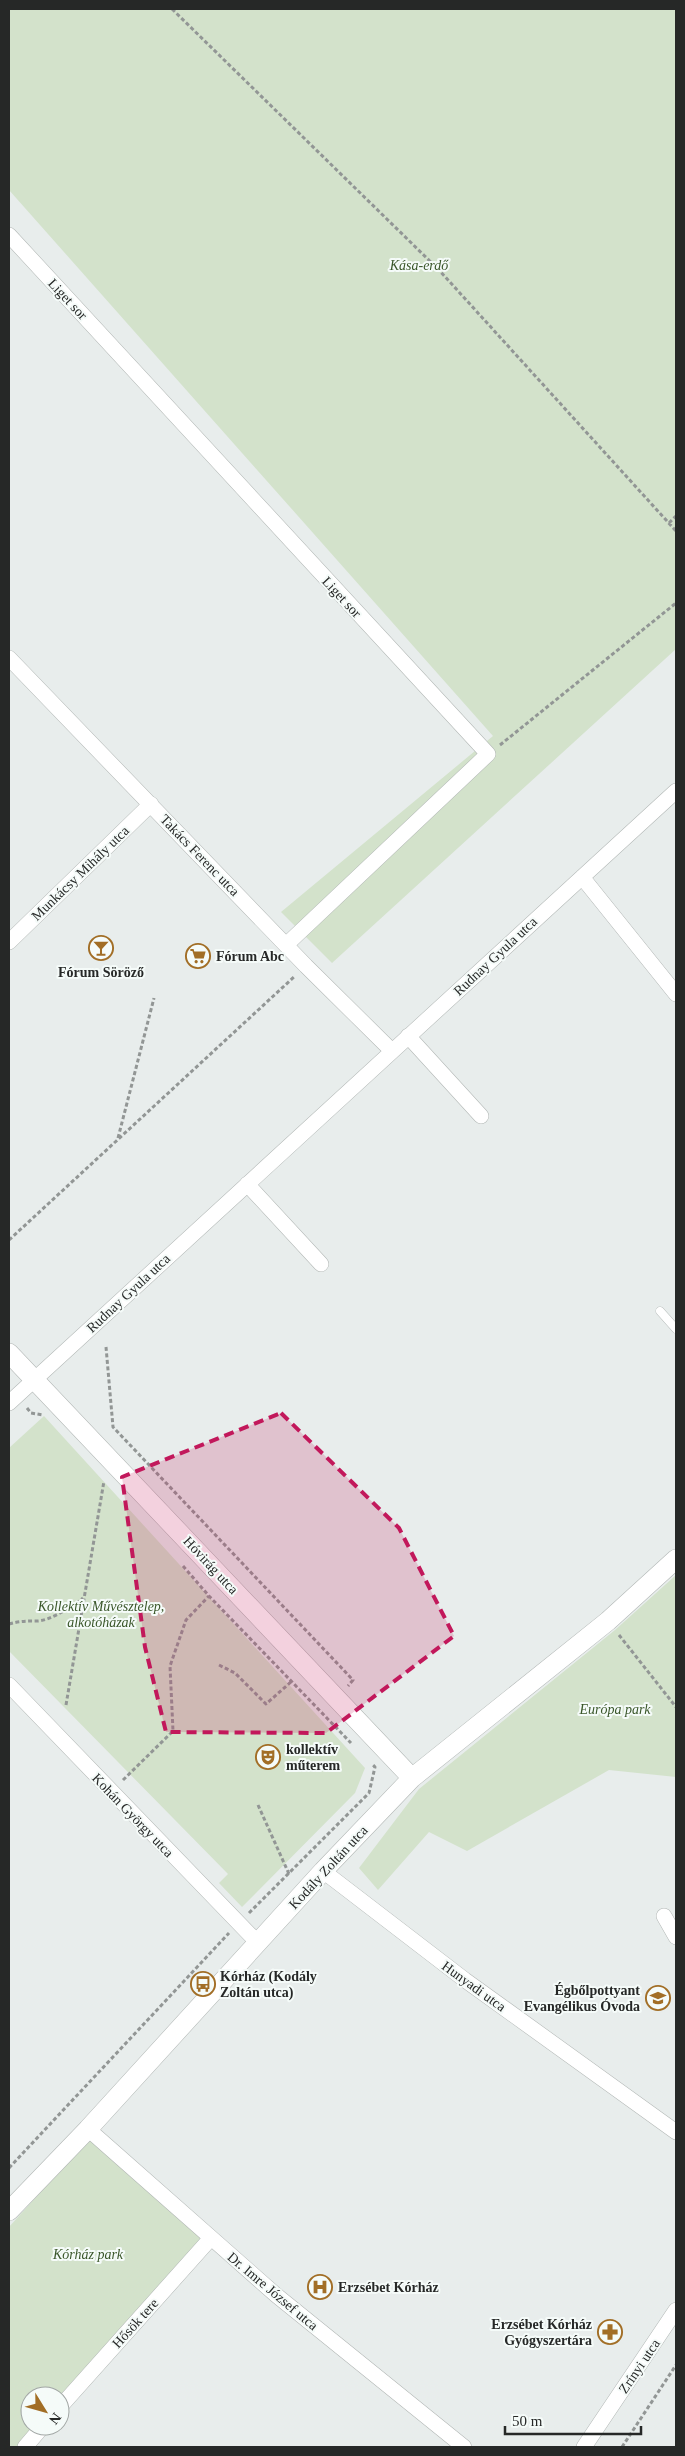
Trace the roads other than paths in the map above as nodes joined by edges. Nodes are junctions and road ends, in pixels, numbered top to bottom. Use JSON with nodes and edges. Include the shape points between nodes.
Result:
{"nodes":[{"id":1,"x":9,"y":235,"type":"edge"},
{"id":2,"x":9,"y":658,"type":"edge"},
{"id":3,"x":676,"y":791,"type":"edge"},
{"id":4,"x":150,"y":804,"type":"junction"},
{"id":5,"x":582,"y":877,"type":"junction"},
{"id":6,"x":9,"y":942,"type":"edge"},
{"id":7,"x":286,"y":945,"type":"junction"},
{"id":8,"x":676,"y":994,"type":"edge"},
{"id":9,"x":408,"y":1036,"type":"junction"},
{"id":10,"x":392,"y":1051,"type":"junction"},
{"id":11,"x":481,"y":1116,"type":"dead end"},
{"id":12,"x":247,"y":1184,"type":"junction"},
{"id":13,"x":321,"y":1264,"type":"dead end"},
{"id":14,"x":660,"y":1311,"type":"dead end"},
{"id":15,"x":676,"y":1329,"type":"edge"},
{"id":16,"x":9,"y":1352,"type":"edge"},
{"id":17,"x":35,"y":1379,"type":"junction"},
{"id":18,"x":12,"y":1400,"type":"edge"},
{"id":19,"x":676,"y":1559,"type":"edge"},
{"id":20,"x":9,"y":1685,"type":"edge"},
{"id":21,"x":412,"y":1778,"type":"junction"},
{"id":22,"x":323,"y":1871,"type":"junction"},
{"id":23,"x":664,"y":1916,"type":"dead end"},
{"id":24,"x":676,"y":1937,"type":"edge"},
{"id":25,"x":258,"y":1943,"type":"junction"},
{"id":26,"x":88,"y":2129,"type":"junction"},
{"id":27,"x":676,"y":2132,"type":"edge"},
{"id":28,"x":10,"y":2208,"type":"edge"},
{"id":29,"x":211,"y":2238,"type":"junction"},
{"id":30,"x":676,"y":2310,"type":"edge"},
{"id":31,"x":70,"y":2396,"type":"edge"},
{"id":32,"x":34,"y":2436,"type":"edge"},
{"id":33,"x":24,"y":2447,"type":"edge"},
{"id":34,"x":464,"y":2447,"type":"edge"},
{"id":35,"x":584,"y":2447,"type":"edge"}],
"edges":[{"from":1,"to":7,"type":"street","name":"Liget sor","via":[[488,754]]},
{"from":2,"to":4,"type":"street","name":"Takács Ferenc utca"},
{"from":3,"to":5,"type":"street","name":"Rudnay Gyula utca"},
{"from":4,"to":6,"type":"street","name":"Munkácsy Mihály utca"},
{"from":4,"to":7,"type":"street","name":"Takács Ferenc utca"},
{"from":5,"to":8,"type":"street"},
{"from":5,"to":9,"type":"street","name":"Rudnay Gyula utca"},
{"from":7,"to":10,"type":"street","name":"Takács Ferenc utca"},
{"from":9,"to":10,"type":"street","name":"Rudnay Gyula utca"},
{"from":9,"to":11,"type":"street"},
{"from":10,"to":12,"type":"street","name":"Rudnay Gyula utca"},
{"from":12,"to":13,"type":"street"},
{"from":12,"to":17,"type":"street","name":"Rudnay Gyula utca"},
{"from":14,"to":15,"type":"lane"},
{"from":16,"to":17,"type":"street","name":"Hóvirág utca"},
{"from":17,"to":18,"type":"street","name":"Rudnay Gyula utca"},
{"from":17,"to":21,"type":"street","name":"Hóvirág utca"},
{"from":19,"to":21,"type":"street","name":"Kodály Zoltán utca","via":[[608,1620]]},
{"from":20,"to":25,"type":"street","name":"Kohán György utca"},
{"from":21,"to":22,"type":"street","name":"Kodály Zoltán utca"},
{"from":22,"to":25,"type":"street","name":"Kodály Zoltán utca"},
{"from":22,"to":27,"type":"street","name":"Hunyadi utca","via":[[465,1980]]},
{"from":23,"to":24,"type":"street"},
{"from":25,"to":26,"type":"street","name":"Kodály Zoltán utca"},
{"from":26,"to":28,"type":"street","name":"Kodály Zoltán utca"},
{"from":26,"to":29,"type":"street","name":"Dr. Imre József utca"},
{"from":29,"to":31,"type":"street","name":"Hősök tere"},
{"from":29,"to":34,"type":"street","name":"Dr. Imre József utca","via":[[276,2295]]},
{"from":30,"to":35,"type":"street","name":"Zrínyi utca"},
{"from":32,"to":33,"type":"street"}]}
